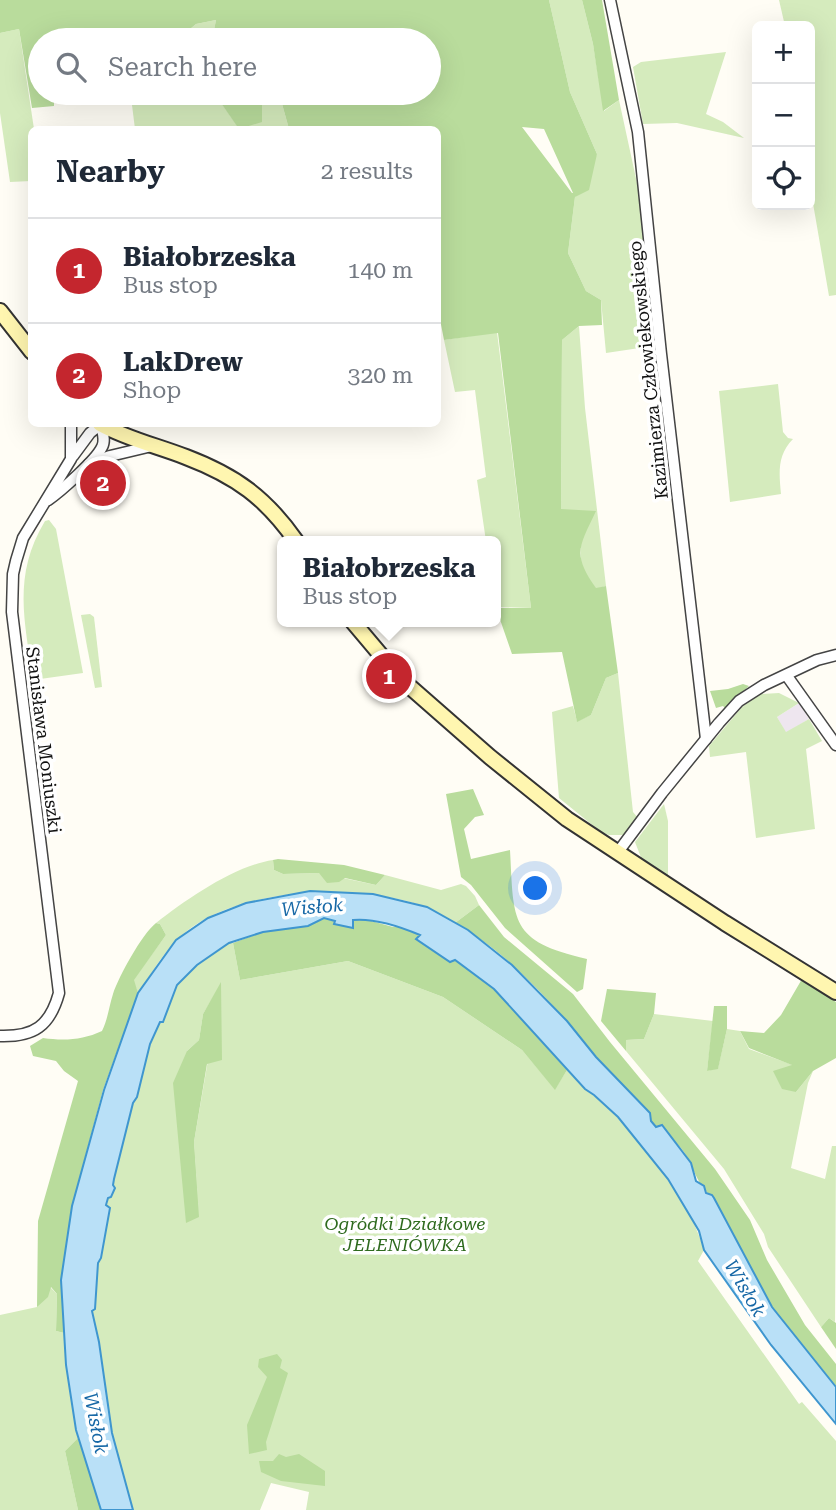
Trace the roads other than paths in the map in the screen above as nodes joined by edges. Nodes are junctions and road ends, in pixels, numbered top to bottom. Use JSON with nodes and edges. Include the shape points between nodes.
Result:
{"nodes":[{"id":1,"x":610,"y":0,"type":"edge"},
{"id":2,"x":0,"y":311,"type":"edge"},
{"id":3,"x":28,"y":347,"type":"edge"},
{"id":4,"x":71,"y":427,"type":"edge"},
{"id":5,"x":97,"y":427,"type":"edge"},
{"id":6,"x":102,"y":427,"type":"edge"},
{"id":7,"x":108,"y":427,"type":"edge"},
{"id":8,"x":153,"y":446,"type":"junction"},
{"id":9,"x":71,"y":459,"type":"junction"},
{"id":10,"x":88,"y":464,"type":"junction"},
{"id":11,"x":45,"y":502,"type":"junction"},
{"id":12,"x":292,"y":536,"type":"edge"},
{"id":13,"x":357,"y":627,"type":"edge"},
{"id":14,"x":836,"y":655,"type":"edge"},
{"id":15,"x":787,"y":676,"type":"junction"},
{"id":16,"x":706,"y":739,"type":"junction"},
{"id":17,"x":836,"y":744,"type":"edge"},
{"id":18,"x":618,"y":852,"type":"junction"},
{"id":19,"x":836,"y":992,"type":"edge"},
{"id":20,"x":0,"y":1036,"type":"edge"}],
"edges":[{"from":1,"to":16,"type":"street","name":"Kazimierza Człowiekowskiego","via":[[638,132]]},
{"from":2,"to":3,"type":"street"},
{"from":4,"to":9,"type":"street"},
{"from":5,"to":9,"type":"street","name":"Stanisława Moniuszki"},
{"from":6,"to":10,"type":"street","via":[[102,447]]},
{"from":7,"to":8,"type":"street"},
{"from":8,"to":10,"type":"street"},
{"from":8,"to":12,"type":"street","via":[[220,471],[243,485],[271,508]]},
{"from":9,"to":11,"type":"street","name":"Stanisława Moniuszki"},
{"from":10,"to":11,"type":"street"},
{"from":11,"to":20,"type":"street","name":"Stanisława Moniuszki","via":[[23,538],[12,594],[59,993],[49,1018],[39,1028],[25,1035]]},
{"from":13,"to":18,"type":"street","via":[[397,674],[474,744],[567,819]]},
{"from":14,"to":15,"type":"street"},
{"from":15,"to":16,"type":"street","via":[[740,701]]},
{"from":15,"to":17,"type":"street"},
{"from":16,"to":18,"type":"street"},
{"from":18,"to":19,"type":"street"}]}
